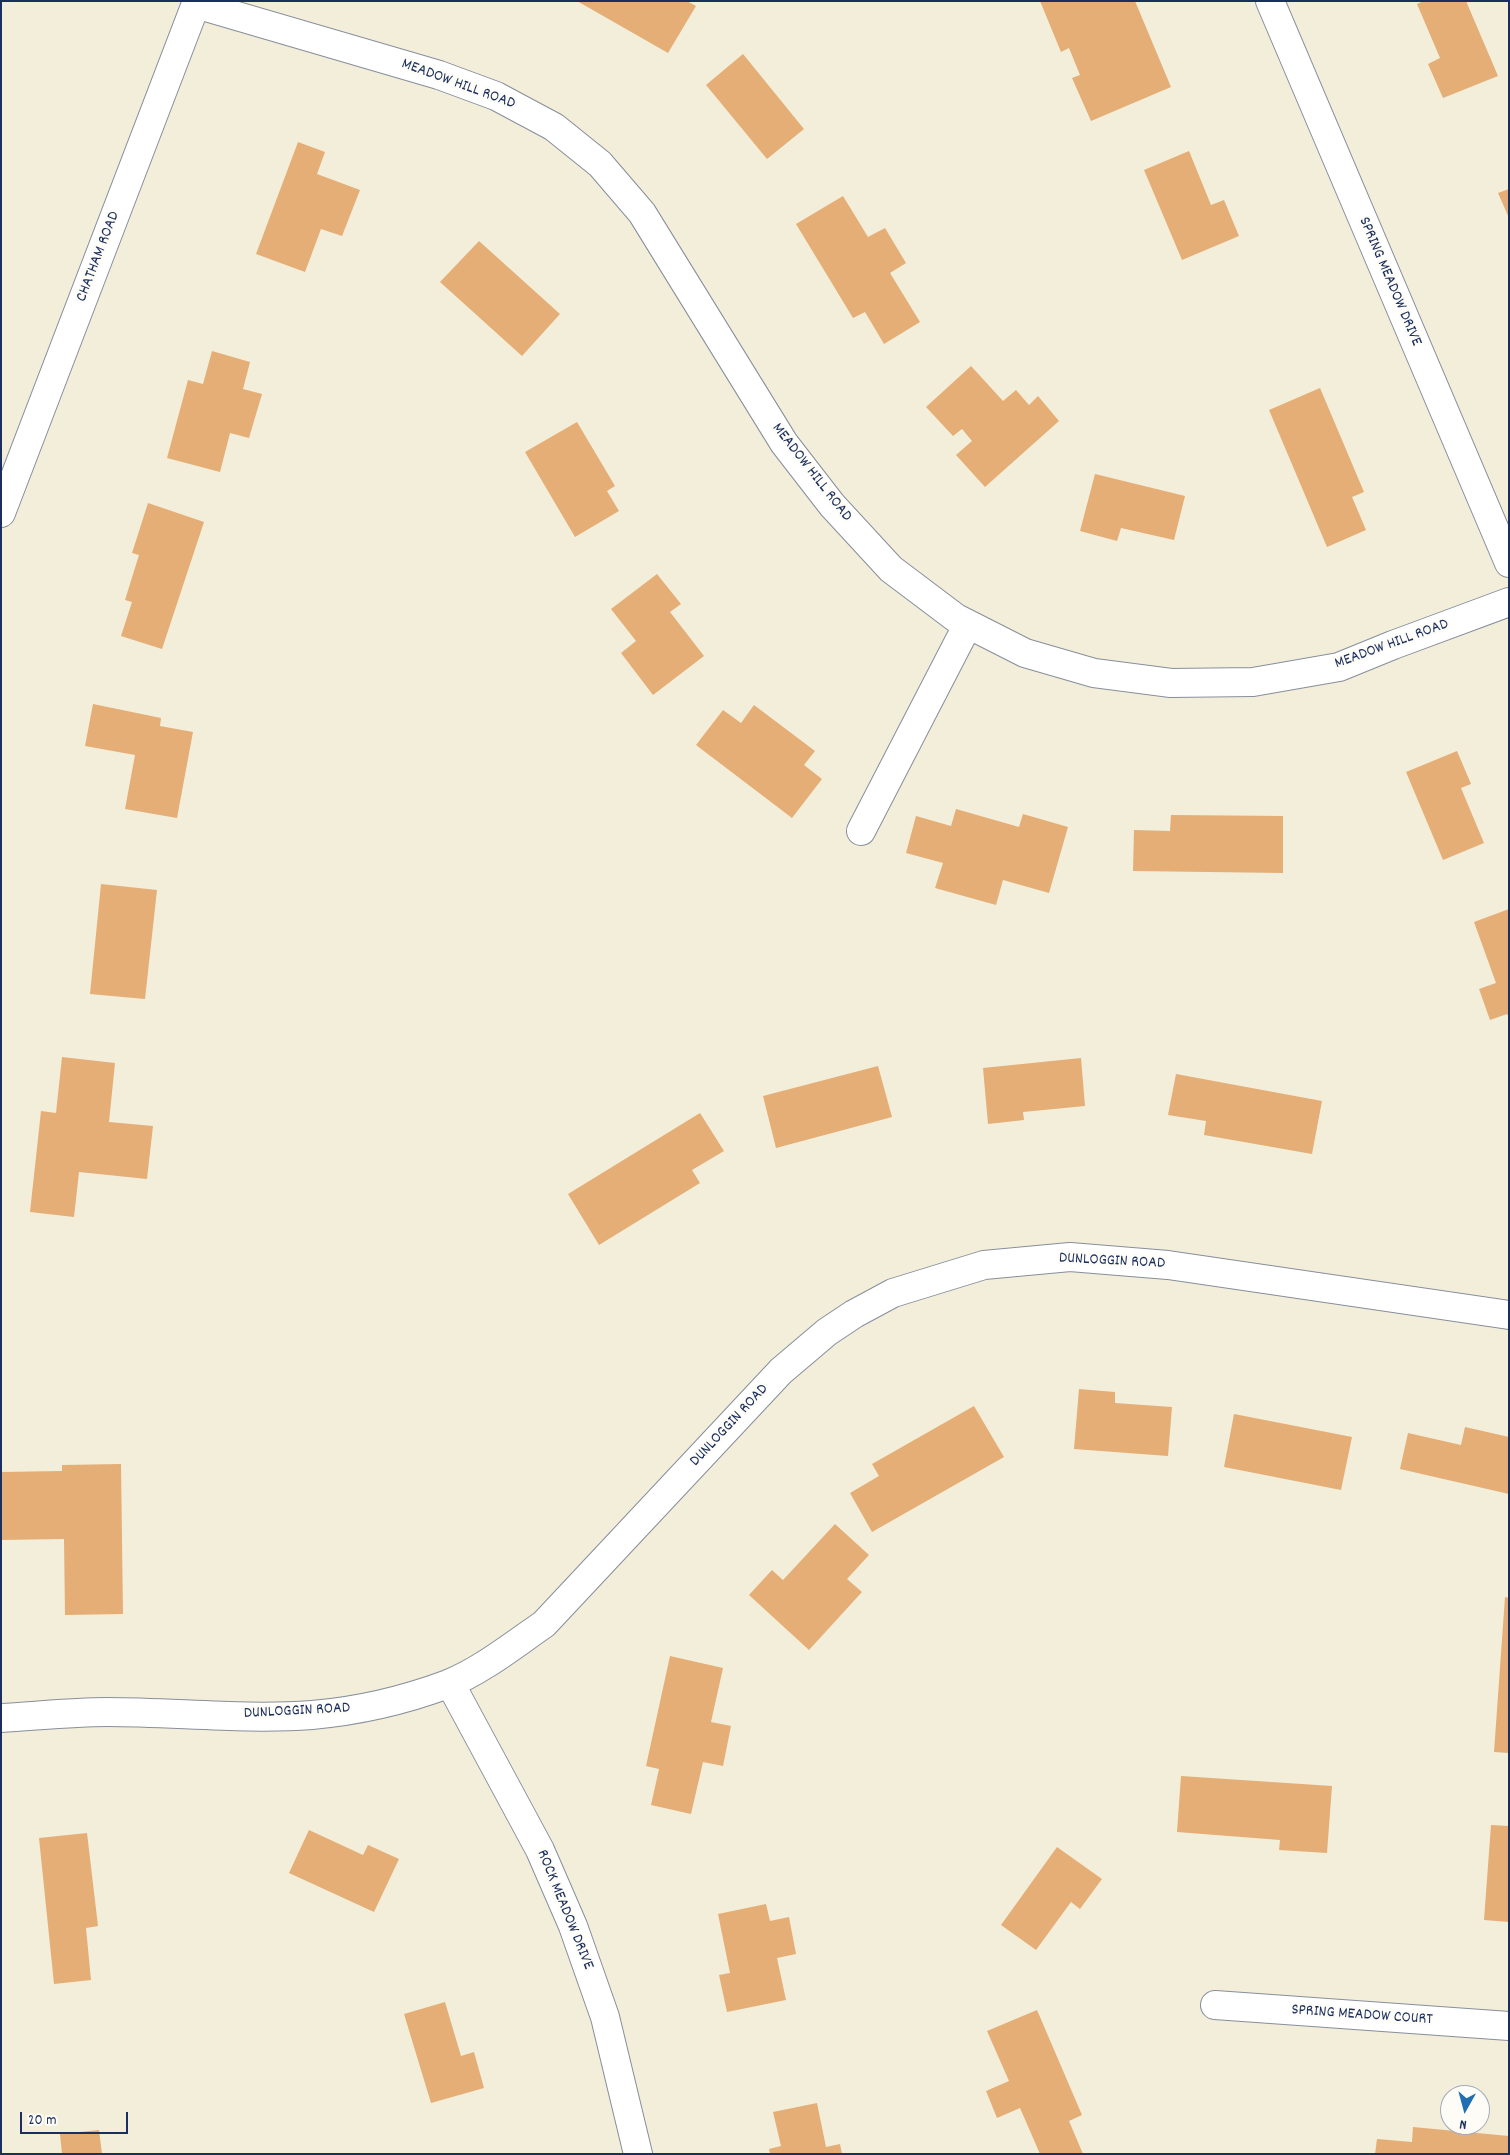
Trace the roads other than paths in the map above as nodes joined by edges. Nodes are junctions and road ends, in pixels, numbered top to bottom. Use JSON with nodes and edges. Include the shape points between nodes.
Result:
{"nodes":[{"id":1,"x":1270,"y":1,"type":"edge"},
{"id":2,"x":196,"y":3,"type":"edge"},
{"id":3,"x":1,"y":513,"type":"edge"},
{"id":4,"x":1509,"y":563,"type":"edge"},
{"id":5,"x":1509,"y":602,"type":"edge"},
{"id":6,"x":968,"y":624,"type":"junction"},
{"id":7,"x":860,"y":830,"type":"dead end"},
{"id":8,"x":1509,"y":1315,"type":"edge"},
{"id":9,"x":450,"y":1683,"type":"junction"},
{"id":10,"x":1,"y":1718,"type":"edge"},
{"id":11,"x":1215,"y":2005,"type":"dead end"},
{"id":12,"x":1509,"y":2026,"type":"edge"},
{"id":13,"x":638,"y":2154,"type":"edge"}],
"edges":[{"from":1,"to":4,"type":"street","name":"SPRING MEADOW DRIVE"},
{"from":2,"to":3,"type":"street","name":"CHATHAM ROAD"},
{"from":2,"to":6,"type":"street","name":"MEADOW HILL ROAD","via":[[439,75],[496,96],[554,127],[600,164],[642,213],[784,443],[832,504],[891,569]]},
{"from":5,"to":6,"type":"street","name":"MEADOW HILL ROAD","via":[[1339,667],[1253,682],[1172,683],[1094,673],[1025,653]]},
{"from":6,"to":7,"type":"street"},
{"from":8,"to":9,"type":"street","name":"DUNLOGGIN ROAD","via":[[1168,1265],[1070,1257],[984,1265],[894,1293],[827,1332],[781,1371],[544,1624]]},
{"from":9,"to":10,"type":"street","name":"DUNLOGGIN ROAD","via":[[378,1704],[311,1715],[106,1712]]},
{"from":9,"to":13,"type":"street","name":"ROCK MEADOW DRIVE","via":[[540,1850],[573,1926],[605,2017]]},
{"from":11,"to":12,"type":"street","name":"SPRING MEADOW COURT"}]}
